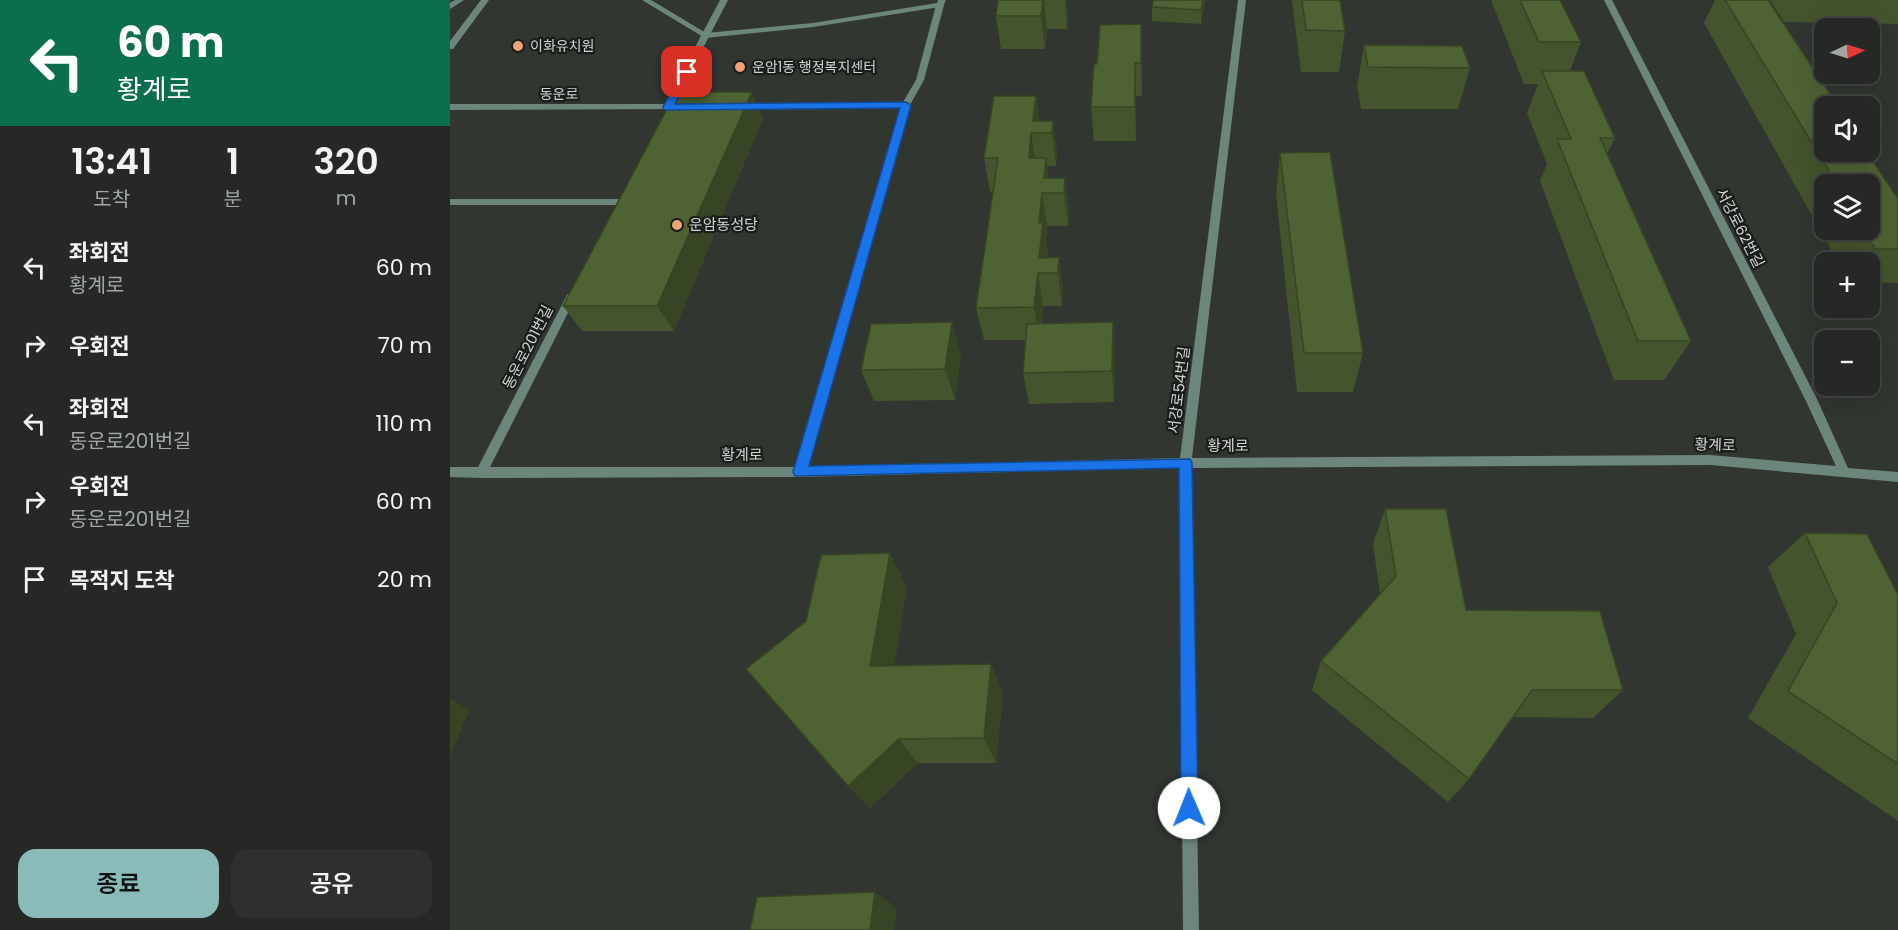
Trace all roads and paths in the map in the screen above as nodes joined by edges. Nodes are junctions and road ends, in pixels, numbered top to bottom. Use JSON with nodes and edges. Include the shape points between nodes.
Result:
{"nodes":[{"id":1,"x":460,"y":0,"type":"edge"},
{"id":2,"x":485,"y":0,"type":"edge"},
{"id":3,"x":646,"y":0,"type":"edge"},
{"id":4,"x":724,"y":0,"type":"edge"},
{"id":5,"x":1242,"y":0,"type":"edge"},
{"id":6,"x":1608,"y":0,"type":"edge"},
{"id":7,"x":941,"y":2,"type":"edge"},
{"id":8,"x":450,"y":6,"type":"edge"},
{"id":9,"x":705,"y":36,"type":"junction"},
{"id":10,"x":450,"y":47,"type":"edge"},
{"id":11,"x":906,"y":105,"type":"junction"},
{"id":12,"x":450,"y":107,"type":"edge"},
{"id":13,"x":668,"y":107,"type":"junction"},
{"id":14,"x":692,"y":107,"type":"edge"},
{"id":15,"x":728,"y":107,"type":"edge"},
{"id":16,"x":663,"y":118,"type":"edge"},
{"id":17,"x":625,"y":191,"type":"edge"},
{"id":18,"x":450,"y":202,"type":"edge"},
{"id":19,"x":620,"y":202,"type":"junction"},
{"id":20,"x":614,"y":212,"type":"edge"},
{"id":21,"x":577,"y":285,"type":"edge"},
{"id":22,"x":1185,"y":463,"type":"junction"},
{"id":23,"x":1844,"y":471,"type":"junction"},
{"id":24,"x":450,"y":472,"type":"edge"},
{"id":25,"x":481,"y":472,"type":"junction"},
{"id":26,"x":800,"y":472,"type":"junction"},
{"id":27,"x":1898,"y":477,"type":"edge"},
{"id":28,"x":1191,"y":930,"type":"edge"}],
"edges":[{"from":1,"to":8,"type":"street"},
{"from":2,"to":10,"type":"street"},
{"from":3,"to":9,"type":"street"},
{"from":4,"to":9,"type":"street"},
{"from":5,"to":22,"type":"street","name":"서강로54번길"},
{"from":6,"to":23,"type":"street","name":"서강로62번길"},
{"from":7,"to":9,"type":"street","via":[[813,25]]},
{"from":7,"to":11,"type":"street","via":[[920,80]]},
{"from":9,"to":13,"type":"street"},
{"from":11,"to":15,"type":"street"},
{"from":11,"to":26,"type":"street"},
{"from":12,"to":13,"type":"street","name":"동운로"},
{"from":13,"to":14,"type":"street"},
{"from":13,"to":16,"type":"street"},
{"from":17,"to":19,"type":"street"},
{"from":18,"to":19,"type":"street"},
{"from":19,"to":20,"type":"street"},
{"from":21,"to":25,"type":"street","name":"동운로201번길"},
{"from":22,"to":23,"type":"street","name":"황계로","via":[[1710,460]]},
{"from":22,"to":26,"type":"street","name":"황계로"},
{"from":22,"to":28,"type":"street","name":"서강로54번길"},
{"from":23,"to":27,"type":"street","name":"황계로"},
{"from":24,"to":25,"type":"street","name":"황계로"},
{"from":25,"to":26,"type":"street","name":"황계로"}]}
